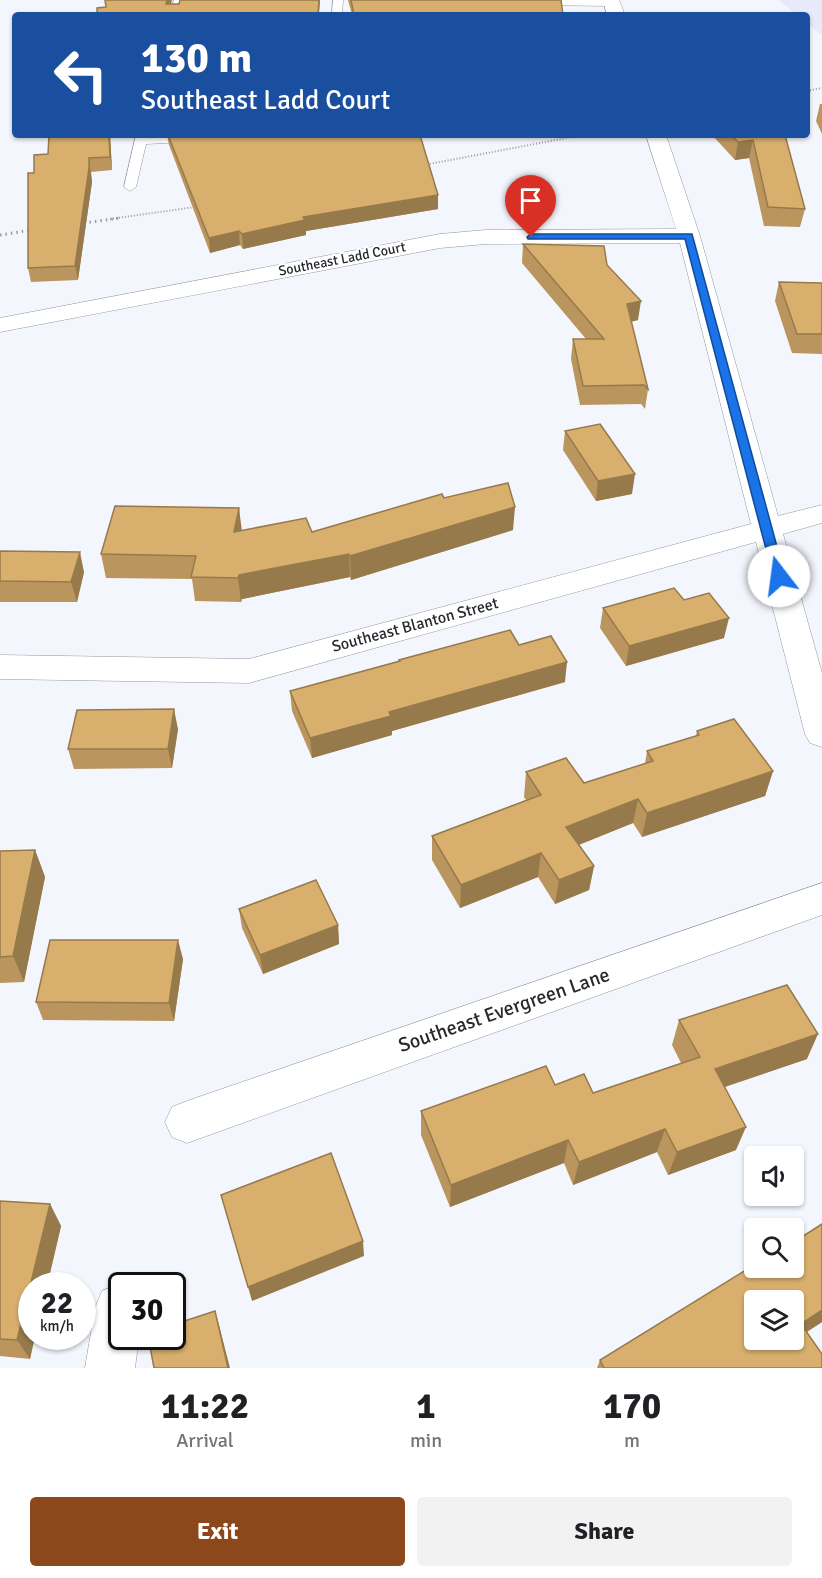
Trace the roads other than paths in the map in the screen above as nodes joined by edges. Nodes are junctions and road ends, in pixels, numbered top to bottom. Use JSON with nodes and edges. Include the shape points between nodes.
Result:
{"nodes":[{"id":1,"x":518,"y":3,"type":"edge"},
{"id":2,"x":613,"y":6,"type":"edge"},
{"id":3,"x":142,"y":138,"type":"edge"},
{"id":4,"x":657,"y":138,"type":"edge"},
{"id":5,"x":130,"y":187,"type":"dead end"},
{"id":6,"x":689,"y":236,"type":"junction"},
{"id":7,"x":0,"y":325,"type":"edge"},
{"id":8,"x":822,"y":514,"type":"edge"},
{"id":9,"x":767,"y":530,"type":"junction"},
{"id":10,"x":0,"y":667,"type":"edge"},
{"id":11,"x":820,"y":720,"type":"edge"},
{"id":12,"x":822,"y":899,"type":"edge"},
{"id":13,"x":187,"y":1122,"type":"dead end"},
{"id":14,"x":113,"y":1350,"type":"edge"},
{"id":15,"x":110,"y":1368,"type":"edge"}],
"edges":[{"from":1,"to":2,"type":"lane"},
{"from":3,"to":5,"type":"lane"},
{"from":4,"to":6,"type":"street"},
{"from":6,"to":7,"type":"street","name":"Southeast Ladd Court","via":[[486,237],[440,241]]},
{"from":6,"to":9,"type":"street"},
{"from":8,"to":9,"type":"street","name":"Southeast Blanton Street"},
{"from":9,"to":10,"type":"street","name":"Southeast Blanton Street","via":[[249,671]]},
{"from":9,"to":11,"type":"street"},
{"from":12,"to":13,"type":"street","name":"Southeast Evergreen Lane"},
{"from":14,"to":15,"type":"street"}]}
